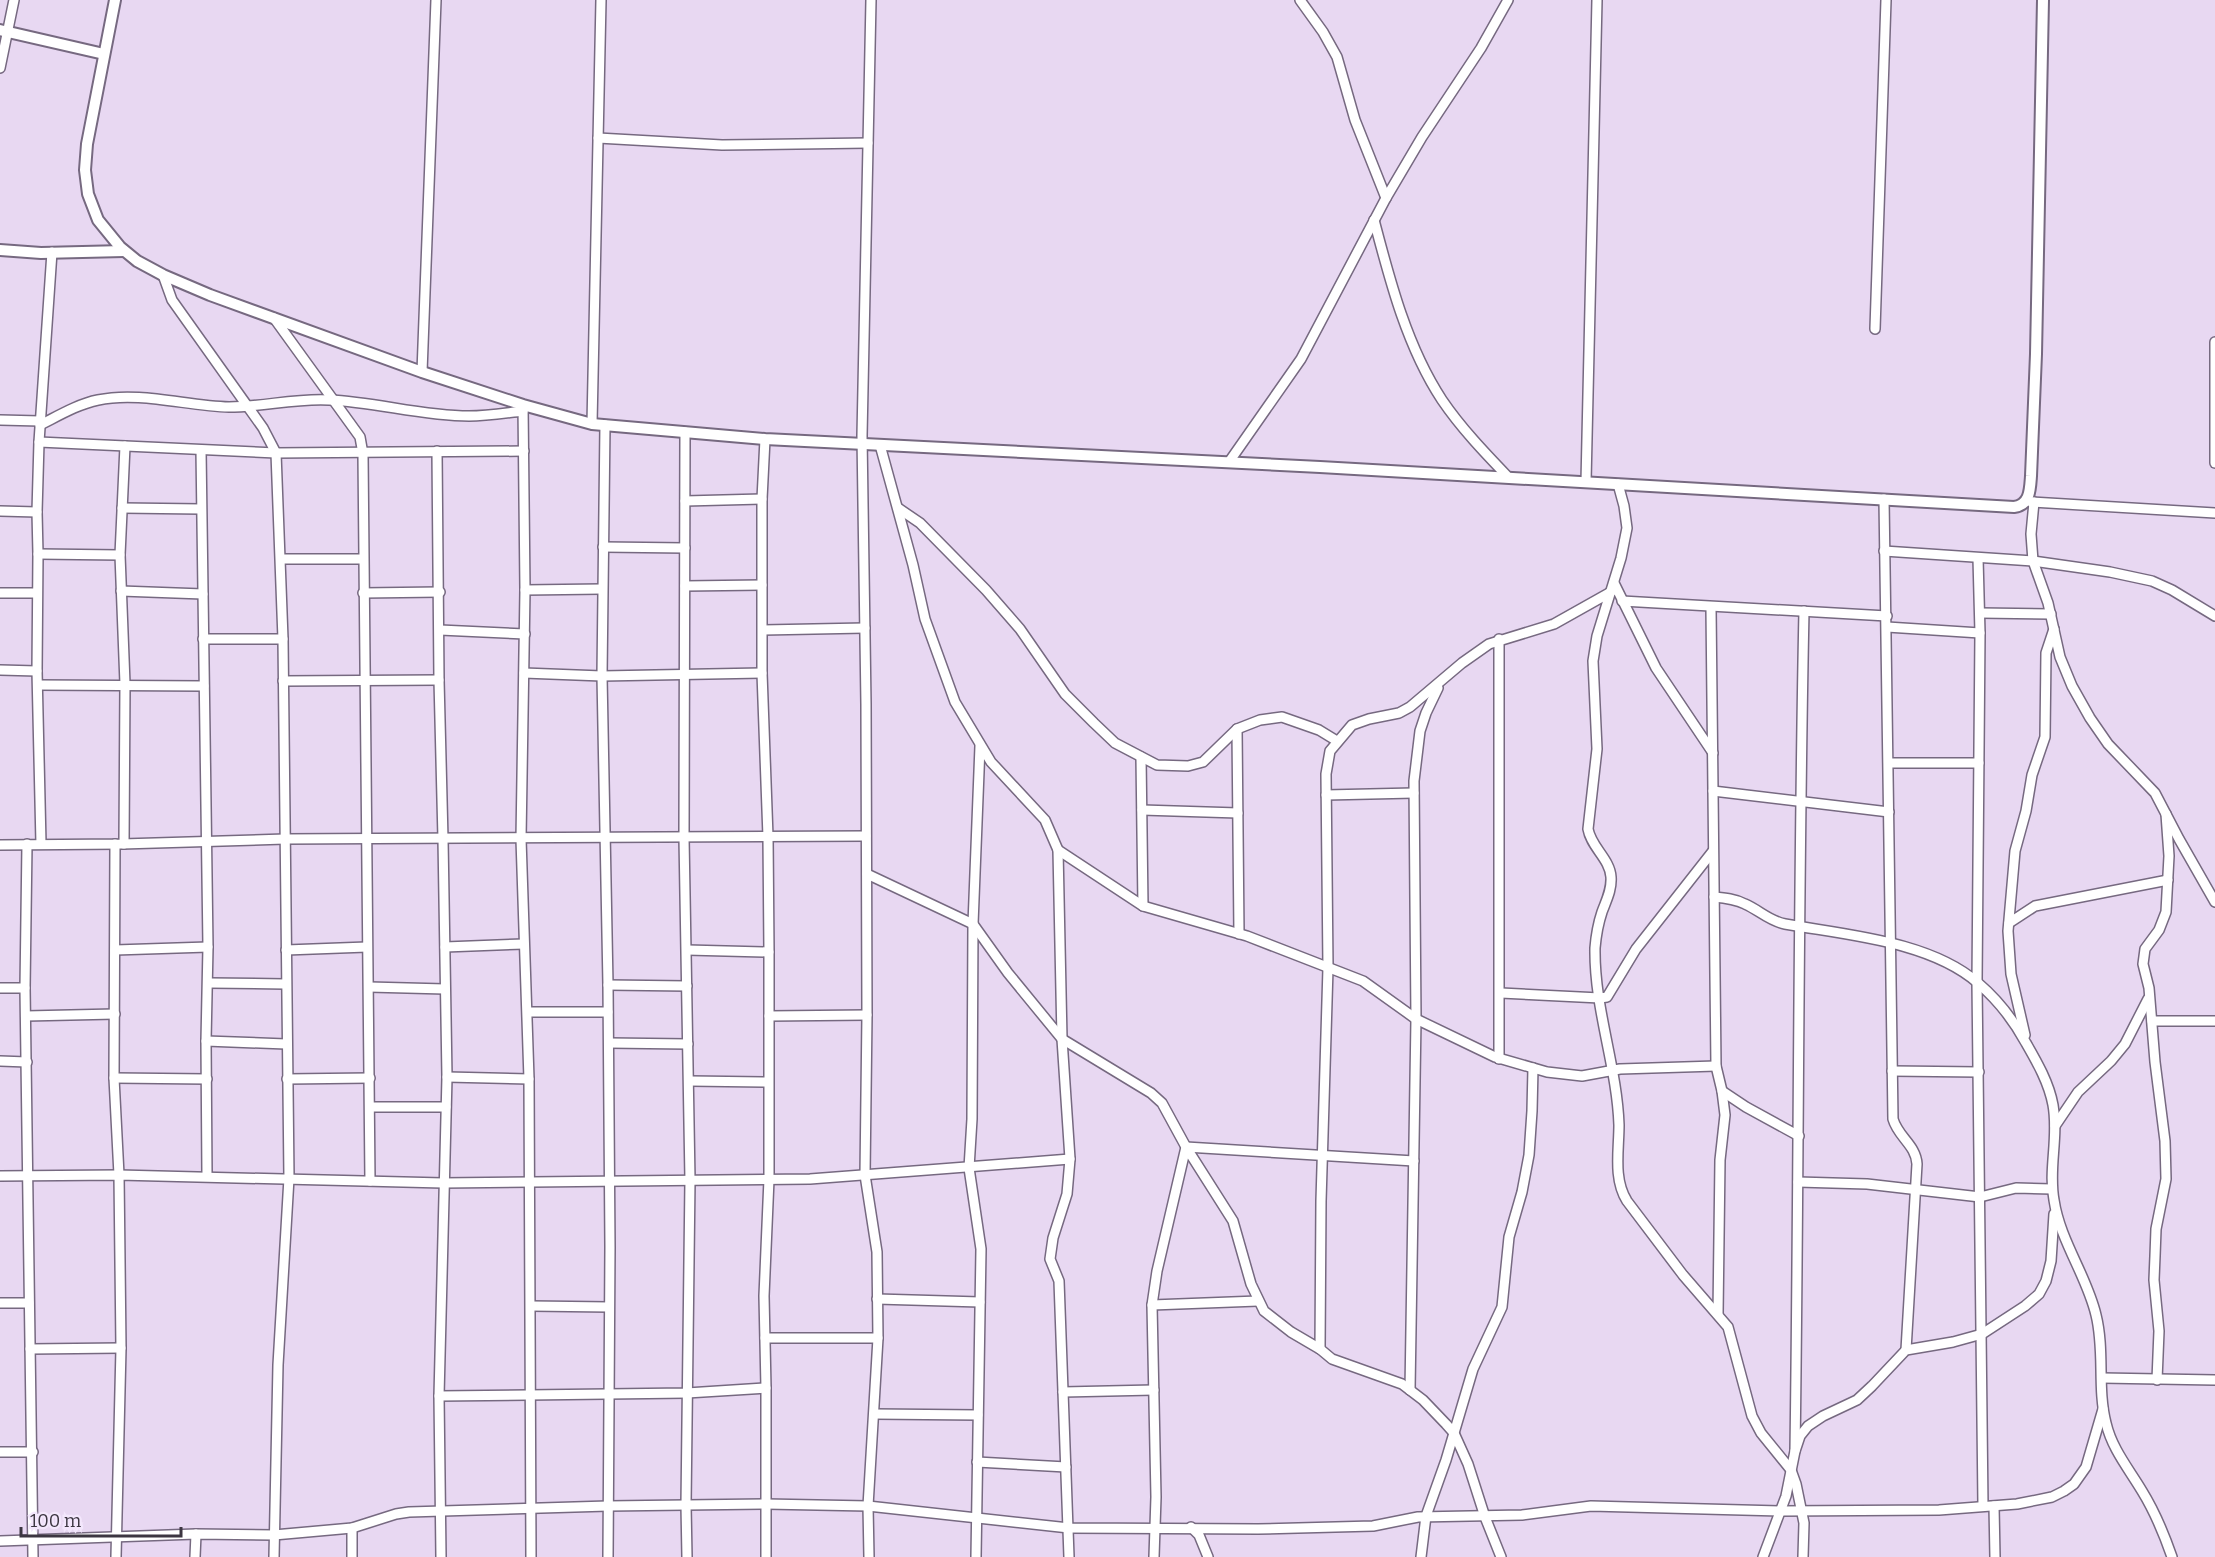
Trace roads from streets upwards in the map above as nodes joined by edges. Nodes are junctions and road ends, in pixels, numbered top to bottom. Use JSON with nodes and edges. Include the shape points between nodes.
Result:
{"nodes":[{"id":1,"x":14,"y":0,"type":"edge"},
{"id":2,"x":115,"y":0,"type":"edge"},
{"id":3,"x":436,"y":0,"type":"edge"},
{"id":4,"x":601,"y":0,"type":"edge"},
{"id":5,"x":871,"y":0,"type":"edge"},
{"id":6,"x":1300,"y":0,"type":"edge"},
{"id":7,"x":1508,"y":0,"type":"edge"},
{"id":8,"x":1597,"y":0,"type":"edge"},
{"id":9,"x":1886,"y":0,"type":"edge"},
{"id":10,"x":2043,"y":0,"type":"edge"},
{"id":11,"x":4,"y":31,"type":"edge"},
{"id":12,"x":104,"y":54,"type":"junction"},
{"id":13,"x":0,"y":68,"type":"edge"},
{"id":14,"x":598,"y":138,"type":"junction"},
{"id":15,"x":868,"y":143,"type":"junction"},
{"id":16,"x":1386,"y":198,"type":"junction"},
{"id":17,"x":1374,"y":220,"type":"junction"},
{"id":18,"x":0,"y":250,"type":"edge"},
{"id":19,"x":124,"y":251,"type":"junction"},
{"id":20,"x":52,"y":252,"type":"junction"},
{"id":21,"x":163,"y":275,"type":"junction"},
{"id":22,"x":274,"y":318,"type":"junction"},
{"id":23,"x":1875,"y":329,"type":"dead end"},
{"id":24,"x":2215,"y":342,"type":"edge"},
{"id":25,"x":422,"y":372,"type":"junction"},
{"id":26,"x":332,"y":400,"type":"junction"},
{"id":27,"x":248,"y":406,"type":"junction"},
{"id":28,"x":523,"y":408,"type":"junction"},
{"id":29,"x":0,"y":420,"type":"edge"},
{"id":30,"x":40,"y":423,"type":"junction"},
{"id":31,"x":592,"y":424,"type":"junction"},
{"id":32,"x":605,"y":425,"type":"junction"},
{"id":33,"x":685,"y":432,"type":"junction"},
{"id":34,"x":765,"y":439,"type":"junction"},
{"id":35,"x":39,"y":442,"type":"junction"},
{"id":36,"x":862,"y":444,"type":"junction"},
{"id":37,"x":880,"y":445,"type":"junction"},
{"id":38,"x":125,"y":446,"type":"junction"},
{"id":39,"x":201,"y":450,"type":"junction"},
{"id":40,"x":524,"y":450,"type":"junction"},
{"id":41,"x":437,"y":451,"type":"junction"},
{"id":42,"x":276,"y":453,"type":"junction"},
{"id":43,"x":363,"y":454,"type":"junction"},
{"id":44,"x":1228,"y":462,"type":"junction"},
{"id":45,"x":2215,"y":464,"type":"edge"},
{"id":46,"x":1508,"y":477,"type":"junction"},
{"id":47,"x":1586,"y":482,"type":"junction"},
{"id":48,"x":1618,"y":484,"type":"junction"},
{"id":49,"x":762,"y":499,"type":"junction"},
{"id":50,"x":1884,"y":500,"type":"junction"},
{"id":51,"x":685,"y":501,"type":"junction"},
{"id":52,"x":2030,"y":502,"type":"junction"},
{"id":53,"x":122,"y":508,"type":"junction"},
{"id":54,"x":897,"y":508,"type":"junction"},
{"id":55,"x":201,"y":509,"type":"junction"},
{"id":56,"x":0,"y":512,"type":"edge"},
{"id":57,"x":37,"y":512,"type":"junction"},
{"id":58,"x":2215,"y":513,"type":"edge"},
{"id":59,"x":603,"y":547,"type":"junction"},
{"id":60,"x":685,"y":548,"type":"junction"},
{"id":61,"x":1884,"y":551,"type":"junction"},
{"id":62,"x":38,"y":554,"type":"junction"},
{"id":63,"x":120,"y":555,"type":"junction"},
{"id":64,"x":1978,"y":558,"type":"junction"},
{"id":65,"x":281,"y":559,"type":"junction"},
{"id":66,"x":363,"y":559,"type":"junction"},
{"id":67,"x":2033,"y":561,"type":"junction"},
{"id":68,"x":762,"y":585,"type":"junction"},
{"id":69,"x":685,"y":586,"type":"junction"},
{"id":70,"x":1612,"y":587,"type":"junction"},
{"id":71,"x":602,"y":589,"type":"junction"},
{"id":72,"x":525,"y":590,"type":"junction"},
{"id":73,"x":121,"y":591,"type":"junction"},
{"id":74,"x":440,"y":592,"type":"junction"},
{"id":75,"x":0,"y":593,"type":"edge"},
{"id":76,"x":37,"y":593,"type":"junction"},
{"id":77,"x":363,"y":593,"type":"junction"},
{"id":78,"x":203,"y":594,"type":"junction"},
{"id":79,"x":1622,"y":601,"type":"junction"},
{"id":80,"x":1711,"y":608,"type":"junction"},
{"id":81,"x":1804,"y":610,"type":"junction"},
{"id":82,"x":1980,"y":613,"type":"junction"},
{"id":83,"x":2051,"y":614,"type":"junction"},
{"id":84,"x":1887,"y":616,"type":"junction"},
{"id":85,"x":2215,"y":616,"type":"edge"},
{"id":86,"x":1887,"y":627,"type":"junction"},
{"id":87,"x":865,"y":628,"type":"junction"},
{"id":88,"x":2054,"y":629,"type":"junction"},
{"id":89,"x":440,"y":630,"type":"junction"},
{"id":90,"x":763,"y":630,"type":"junction"},
{"id":91,"x":1980,"y":633,"type":"junction"},
{"id":92,"x":525,"y":634,"type":"junction"},
{"id":93,"x":203,"y":639,"type":"junction"},
{"id":94,"x":283,"y":639,"type":"junction"},
{"id":95,"x":1499,"y":639,"type":"junction"},
{"id":96,"x":0,"y":669,"type":"edge"},
{"id":97,"x":37,"y":671,"type":"junction"},
{"id":98,"x":524,"y":673,"type":"junction"},
{"id":99,"x":762,"y":673,"type":"junction"},
{"id":100,"x":685,"y":675,"type":"junction"},
{"id":101,"x":602,"y":676,"type":"junction"},
{"id":102,"x":439,"y":680,"type":"junction"},
{"id":103,"x":283,"y":681,"type":"junction"},
{"id":104,"x":1442,"y":681,"type":"junction"},
{"id":105,"x":364,"y":682,"type":"junction"},
{"id":106,"x":125,"y":684,"type":"junction"},
{"id":107,"x":38,"y":685,"type":"junction"},
{"id":108,"x":204,"y":686,"type":"junction"},
{"id":109,"x":1237,"y":729,"type":"junction"},
{"id":110,"x":1337,"y":741,"type":"junction"},
{"id":111,"x":980,"y":746,"type":"junction"},
{"id":112,"x":1713,"y":753,"type":"junction"},
{"id":113,"x":1141,"y":757,"type":"junction"},
{"id":114,"x":1889,"y":763,"type":"junction"},
{"id":115,"x":1979,"y":763,"type":"junction"},
{"id":116,"x":1713,"y":790,"type":"junction"},
{"id":117,"x":1414,"y":793,"type":"junction"},
{"id":118,"x":1326,"y":795,"type":"junction"},
{"id":119,"x":1800,"y":801,"type":"junction"},
{"id":120,"x":1142,"y":810,"type":"junction"},
{"id":121,"x":1889,"y":812,"type":"junction"},
{"id":122,"x":1238,"y":813,"type":"junction"},
{"id":123,"x":2166,"y":814,"type":"junction"},
{"id":124,"x":867,"y":836,"type":"junction"},
{"id":125,"x":768,"y":837,"type":"junction"},
{"id":126,"x":604,"y":838,"type":"junction"},
{"id":127,"x":684,"y":838,"type":"junction"},
{"id":128,"x":444,"y":839,"type":"junction"},
{"id":129,"x":521,"y":839,"type":"junction"},
{"id":130,"x":285,"y":840,"type":"junction"},
{"id":131,"x":366,"y":840,"type":"junction"},
{"id":132,"x":205,"y":843,"type":"junction"},
{"id":133,"x":27,"y":844,"type":"junction"},
{"id":134,"x":41,"y":844,"type":"junction"},
{"id":135,"x":120,"y":844,"type":"junction"},
{"id":136,"x":0,"y":845,"type":"edge"},
{"id":137,"x":1058,"y":850,"type":"junction"},
{"id":138,"x":1713,"y":851,"type":"junction"},
{"id":139,"x":867,"y":874,"type":"junction"},
{"id":140,"x":2168,"y":880,"type":"junction"},
{"id":141,"x":1714,"y":897,"type":"junction"},
{"id":142,"x":2215,"y":902,"type":"edge"},
{"id":143,"x":1143,"y":906,"type":"junction"},
{"id":144,"x":2009,"y":923,"type":"junction"},
{"id":145,"x":974,"y":924,"type":"junction"},
{"id":146,"x":1800,"y":926,"type":"junction"},
{"id":147,"x":1239,"y":934,"type":"junction"},
{"id":148,"x":524,"y":944,"type":"junction"},
{"id":149,"x":1889,"y":944,"type":"junction"},
{"id":150,"x":367,"y":947,"type":"junction"},
{"id":151,"x":445,"y":947,"type":"junction"},
{"id":152,"x":208,"y":948,"type":"junction"},
{"id":153,"x":115,"y":950,"type":"junction"},
{"id":154,"x":286,"y":950,"type":"junction"},
{"id":155,"x":687,"y":950,"type":"junction"},
{"id":156,"x":769,"y":952,"type":"junction"},
{"id":157,"x":1328,"y":968,"type":"junction"},
{"id":158,"x":1977,"y":982,"type":"junction"},
{"id":159,"x":208,"y":983,"type":"junction"},
{"id":160,"x":285,"y":984,"type":"junction"},
{"id":161,"x":608,"y":985,"type":"junction"},
{"id":162,"x":687,"y":986,"type":"junction"},
{"id":163,"x":369,"y":987,"type":"junction"},
{"id":164,"x":0,"y":988,"type":"edge"},
{"id":165,"x":25,"y":988,"type":"junction"},
{"id":166,"x":445,"y":989,"type":"junction"},
{"id":167,"x":1500,"y":993,"type":"junction"},
{"id":168,"x":2150,"y":995,"type":"junction"},
{"id":169,"x":1600,"y":998,"type":"junction"},
{"id":170,"x":528,"y":1012,"type":"junction"},
{"id":171,"x":608,"y":1012,"type":"junction"},
{"id":172,"x":115,"y":1014,"type":"junction"},
{"id":173,"x":867,"y":1015,"type":"junction"},
{"id":174,"x":26,"y":1016,"type":"junction"},
{"id":175,"x":769,"y":1016,"type":"junction"},
{"id":176,"x":1416,"y":1019,"type":"junction"},
{"id":177,"x":2152,"y":1021,"type":"junction"},
{"id":178,"x":2215,"y":1021,"type":"edge"},
{"id":179,"x":1062,"y":1039,"type":"junction"},
{"id":180,"x":206,"y":1041,"type":"junction"},
{"id":181,"x":609,"y":1043,"type":"junction"},
{"id":182,"x":286,"y":1044,"type":"junction"},
{"id":183,"x":688,"y":1044,"type":"junction"},
{"id":184,"x":2027,"y":1046,"type":"junction"},
{"id":185,"x":1499,"y":1059,"type":"junction"},
{"id":186,"x":0,"y":1061,"type":"edge"},
{"id":187,"x":27,"y":1062,"type":"junction"},
{"id":188,"x":1716,"y":1066,"type":"junction"},
{"id":189,"x":1533,"y":1068,"type":"junction"},
{"id":190,"x":1612,"y":1070,"type":"junction"},
{"id":191,"x":1892,"y":1071,"type":"junction"},
{"id":192,"x":1980,"y":1072,"type":"junction"},
{"id":193,"x":447,"y":1077,"type":"junction"},
{"id":194,"x":114,"y":1078,"type":"junction"},
{"id":195,"x":207,"y":1078,"type":"junction"},
{"id":196,"x":370,"y":1078,"type":"junction"},
{"id":197,"x":287,"y":1079,"type":"junction"},
{"id":198,"x":529,"y":1079,"type":"junction"},
{"id":199,"x":690,"y":1081,"type":"junction"},
{"id":200,"x":768,"y":1082,"type":"junction"},
{"id":201,"x":1722,"y":1091,"type":"junction"},
{"id":202,"x":370,"y":1107,"type":"junction"},
{"id":203,"x":447,"y":1107,"type":"junction"},
{"id":204,"x":2055,"y":1126,"type":"junction"},
{"id":205,"x":1799,"y":1136,"type":"junction"},
{"id":206,"x":1186,"y":1147,"type":"junction"},
{"id":207,"x":1323,"y":1155,"type":"junction"},
{"id":208,"x":1070,"y":1159,"type":"junction"},
{"id":209,"x":1414,"y":1161,"type":"junction"},
{"id":210,"x":969,"y":1168,"type":"junction"},
{"id":211,"x":119,"y":1175,"type":"junction"},
{"id":212,"x":865,"y":1175,"type":"junction"},
{"id":213,"x":0,"y":1176,"type":"edge"},
{"id":214,"x":28,"y":1176,"type":"junction"},
{"id":215,"x":207,"y":1176,"type":"junction"},
{"id":216,"x":289,"y":1178,"type":"junction"},
{"id":217,"x":769,"y":1179,"type":"junction"},
{"id":218,"x":690,"y":1180,"type":"junction"},
{"id":219,"x":370,"y":1181,"type":"junction"},
{"id":220,"x":530,"y":1182,"type":"junction"},
{"id":221,"x":610,"y":1182,"type":"junction"},
{"id":222,"x":1798,"y":1182,"type":"junction"},
{"id":223,"x":443,"y":1183,"type":"junction"},
{"id":224,"x":2052,"y":1188,"type":"junction"},
{"id":225,"x":1915,"y":1190,"type":"junction"},
{"id":226,"x":1980,"y":1197,"type":"junction"},
{"id":227,"x":2055,"y":1206,"type":"junction"},
{"id":228,"x":877,"y":1299,"type":"junction"},
{"id":229,"x":1257,"y":1301,"type":"junction"},
{"id":230,"x":980,"y":1302,"type":"junction"},
{"id":231,"x":0,"y":1303,"type":"edge"},
{"id":232,"x":29,"y":1303,"type":"junction"},
{"id":233,"x":1152,"y":1305,"type":"junction"},
{"id":234,"x":531,"y":1306,"type":"junction"},
{"id":235,"x":609,"y":1307,"type":"junction"},
{"id":236,"x":1718,"y":1314,"type":"junction"},
{"id":237,"x":1982,"y":1334,"type":"junction"},
{"id":238,"x":765,"y":1338,"type":"junction"},
{"id":239,"x":878,"y":1338,"type":"junction"},
{"id":240,"x":121,"y":1348,"type":"junction"},
{"id":241,"x":30,"y":1349,"type":"junction"},
{"id":242,"x":1320,"y":1349,"type":"junction"},
{"id":243,"x":1906,"y":1350,"type":"junction"},
{"id":244,"x":2102,"y":1378,"type":"junction"},
{"id":245,"x":2157,"y":1380,"type":"junction"},
{"id":246,"x":2215,"y":1380,"type":"edge"},
{"id":247,"x":766,"y":1388,"type":"junction"},
{"id":248,"x":1154,"y":1390,"type":"junction"},
{"id":249,"x":1410,"y":1390,"type":"junction"},
{"id":250,"x":1064,"y":1392,"type":"junction"},
{"id":251,"x":687,"y":1393,"type":"junction"},
{"id":252,"x":531,"y":1394,"type":"junction"},
{"id":253,"x":611,"y":1394,"type":"junction"},
{"id":254,"x":439,"y":1396,"type":"junction"},
{"id":255,"x":2103,"y":1409,"type":"junction"},
{"id":256,"x":874,"y":1414,"type":"junction"},
{"id":257,"x":978,"y":1415,"type":"junction"},
{"id":258,"x":1454,"y":1433,"type":"junction"},
{"id":259,"x":1794,"y":1451,"type":"junction"},
{"id":260,"x":0,"y":1452,"type":"edge"},
{"id":261,"x":33,"y":1452,"type":"junction"},
{"id":262,"x":977,"y":1462,"type":"junction"},
{"id":263,"x":1066,"y":1467,"type":"junction"},
{"id":264,"x":1791,"y":1470,"type":"junction"},
{"id":265,"x":766,"y":1504,"type":"junction"},
{"id":266,"x":686,"y":1505,"type":"junction"},
{"id":267,"x":608,"y":1506,"type":"junction"},
{"id":268,"x":868,"y":1506,"type":"junction"},
{"id":269,"x":1983,"y":1506,"type":"junction"},
{"id":270,"x":1994,"y":1506,"type":"junction"},
{"id":271,"x":530,"y":1508,"type":"junction"},
{"id":272,"x":441,"y":1510,"type":"junction"},
{"id":273,"x":1802,"y":1510,"type":"junction"},
{"id":274,"x":1780,"y":1511,"type":"junction"},
{"id":275,"x":1426,"y":1516,"type":"junction"},
{"id":276,"x":1485,"y":1517,"type":"junction"},
{"id":277,"x":976,"y":1520,"type":"junction"},
{"id":278,"x":1191,"y":1527,"type":"junction"},
{"id":279,"x":352,"y":1528,"type":"junction"},
{"id":280,"x":1069,"y":1528,"type":"junction"},
{"id":281,"x":1155,"y":1528,"type":"junction"},
{"id":282,"x":196,"y":1534,"type":"junction"},
{"id":283,"x":274,"y":1535,"type":"junction"},
{"id":284,"x":116,"y":1536,"type":"junction"},
{"id":285,"x":0,"y":1540,"type":"edge"},
{"id":286,"x":33,"y":1540,"type":"junction"},
{"id":287,"x":33,"y":1557,"type":"edge"},
{"id":288,"x":116,"y":1557,"type":"edge"},
{"id":289,"x":195,"y":1557,"type":"edge"},
{"id":290,"x":274,"y":1557,"type":"edge"},
{"id":291,"x":352,"y":1557,"type":"edge"},
{"id":292,"x":441,"y":1557,"type":"edge"},
{"id":293,"x":531,"y":1557,"type":"edge"},
{"id":294,"x":608,"y":1557,"type":"edge"},
{"id":295,"x":687,"y":1557,"type":"edge"},
{"id":296,"x":766,"y":1557,"type":"edge"},
{"id":297,"x":869,"y":1557,"type":"edge"},
{"id":298,"x":976,"y":1557,"type":"edge"},
{"id":299,"x":1069,"y":1557,"type":"edge"},
{"id":300,"x":1154,"y":1557,"type":"edge"},
{"id":301,"x":1208,"y":1557,"type":"edge"},
{"id":302,"x":1421,"y":1557,"type":"edge"},
{"id":303,"x":1501,"y":1557,"type":"edge"},
{"id":304,"x":1763,"y":1557,"type":"edge"},
{"id":305,"x":1803,"y":1557,"type":"edge"},
{"id":306,"x":1995,"y":1557,"type":"edge"},
{"id":307,"x":2172,"y":1557,"type":"edge"}],
"edges":[{"from":1,"to":11,"type":"street"},
{"from":2,"to":12,"type":"street"},
{"from":3,"to":25,"type":"street"},
{"from":4,"to":14,"type":"street"},
{"from":5,"to":15,"type":"street"},
{"from":6,"to":16,"type":"street","via":[[1337,57],[1355,120]]},
{"from":7,"to":16,"type":"street"},
{"from":8,"to":47,"type":"street"},
{"from":9,"to":23,"type":"street"},
{"from":10,"to":52,"type":"street"},
{"from":11,"to":12,"type":"street"},
{"from":11,"to":13,"type":"street"},
{"from":12,"to":19,"type":"street","via":[[87,144],[86,182],[98,219]]},
{"from":14,"to":15,"type":"street","via":[[722,145]]},
{"from":14,"to":31,"type":"street"},
{"from":15,"to":36,"type":"street"},
{"from":16,"to":17,"type":"street"},
{"from":17,"to":44,"type":"street","via":[[1301,359]]},
{"from":17,"to":46,"type":"street","via":[[1391,285],[1427,372],[1461,425]]},
{"from":18,"to":20,"type":"street"},
{"from":19,"to":20,"type":"street"},
{"from":19,"to":21,"type":"street"},
{"from":20,"to":30,"type":"street"},
{"from":21,"to":22,"type":"street"},
{"from":21,"to":27,"type":"street","via":[[172,300]]},
{"from":22,"to":25,"type":"street"},
{"from":22,"to":26,"type":"street"},
{"from":24,"to":45,"type":"street"},
{"from":25,"to":28,"type":"street"},
{"from":26,"to":27,"type":"street","via":[[303,399]]},
{"from":26,"to":28,"type":"street","via":[[470,416]]},
{"from":26,"to":43,"type":"street","via":[[360,437]]},
{"from":27,"to":30,"type":"street","via":[[109,398]]},
{"from":27,"to":42,"type":"street"},
{"from":28,"to":31,"type":"street"},
{"from":28,"to":40,"type":"street"},
{"from":29,"to":30,"type":"street"},
{"from":30,"to":35,"type":"street"},
{"from":31,"to":32,"type":"street"},
{"from":32,"to":33,"type":"street"},
{"from":32,"to":59,"type":"street"},
{"from":33,"to":34,"type":"street"},
{"from":33,"to":51,"type":"street"},
{"from":34,"to":36,"type":"street"},
{"from":34,"to":49,"type":"street"},
{"from":35,"to":38,"type":"street"},
{"from":35,"to":57,"type":"street"},
{"from":36,"to":37,"type":"street"},
{"from":36,"to":87,"type":"street"},
{"from":37,"to":44,"type":"street"},
{"from":37,"to":54,"type":"street"},
{"from":38,"to":39,"type":"street"},
{"from":38,"to":53,"type":"street"},
{"from":39,"to":42,"type":"street"},
{"from":39,"to":55,"type":"street"},
{"from":40,"to":41,"type":"street"},
{"from":40,"to":72,"type":"street"},
{"from":41,"to":43,"type":"street"},
{"from":41,"to":74,"type":"street"},
{"from":42,"to":43,"type":"street"},
{"from":42,"to":65,"type":"street"},
{"from":43,"to":66,"type":"street"},
{"from":44,"to":46,"type":"street"},
{"from":46,"to":47,"type":"street"},
{"from":47,"to":48,"type":"street"},
{"from":48,"to":50,"type":"street"},
{"from":48,"to":70,"type":"street","via":[[1627,528]]},
{"from":49,"to":51,"type":"street"},
{"from":49,"to":68,"type":"street"},
{"from":50,"to":52,"type":"street","via":[[2014,507]]},
{"from":50,"to":61,"type":"street"},
{"from":51,"to":60,"type":"street"},
{"from":52,"to":58,"type":"street"},
{"from":52,"to":67,"type":"street"},
{"from":53,"to":55,"type":"street"},
{"from":53,"to":63,"type":"street"},
{"from":54,"to":111,"type":"street","via":[[939,660],[955,702]]},
{"from":54,"to":113,"type":"street","via":[[920,523],[986,590],[1020,629],[1065,694],[1115,743]]},
{"from":55,"to":78,"type":"street"},
{"from":56,"to":57,"type":"street"},
{"from":57,"to":62,"type":"street"},
{"from":59,"to":60,"type":"street"},
{"from":59,"to":71,"type":"street"},
{"from":60,"to":69,"type":"street"},
{"from":61,"to":64,"type":"street"},
{"from":61,"to":84,"type":"street"},
{"from":62,"to":63,"type":"street"},
{"from":62,"to":76,"type":"street"},
{"from":63,"to":73,"type":"street"},
{"from":64,"to":67,"type":"street"},
{"from":64,"to":82,"type":"street"},
{"from":65,"to":66,"type":"street"},
{"from":65,"to":94,"type":"street"},
{"from":66,"to":77,"type":"street"},
{"from":67,"to":83,"type":"street"},
{"from":67,"to":85,"type":"street","via":[[2152,581],[2191,599]]},
{"from":68,"to":69,"type":"street"},
{"from":68,"to":90,"type":"street"},
{"from":69,"to":100,"type":"street"},
{"from":70,"to":79,"type":"street"},
{"from":70,"to":95,"type":"street","via":[[1554,624]]},
{"from":70,"to":169,"type":"street","via":[[1593,661],[1597,749],[1588,829],[1611,875],[1596,936]]},
{"from":71,"to":72,"type":"street"},
{"from":71,"to":101,"type":"street"},
{"from":72,"to":92,"type":"street"},
{"from":73,"to":78,"type":"street"},
{"from":73,"to":106,"type":"street"},
{"from":74,"to":77,"type":"street"},
{"from":74,"to":89,"type":"street"},
{"from":75,"to":76,"type":"street"},
{"from":76,"to":97,"type":"street"},
{"from":77,"to":105,"type":"street"},
{"from":78,"to":93,"type":"street"},
{"from":79,"to":80,"type":"street"},
{"from":79,"to":112,"type":"street","via":[[1668,689]]},
{"from":80,"to":81,"type":"street"},
{"from":80,"to":112,"type":"street"},
{"from":81,"to":84,"type":"street"},
{"from":81,"to":119,"type":"street"},
{"from":82,"to":83,"type":"street"},
{"from":82,"to":91,"type":"street"},
{"from":83,"to":88,"type":"street"},
{"from":84,"to":86,"type":"street"},
{"from":86,"to":91,"type":"street"},
{"from":86,"to":114,"type":"street"},
{"from":87,"to":90,"type":"street"},
{"from":87,"to":124,"type":"street"},
{"from":88,"to":123,"type":"street","via":[[2060,657],[2084,708],[2115,753],[2155,793]]},
{"from":88,"to":144,"type":"street","via":[[2046,653],[2045,737],[2015,851]]},
{"from":89,"to":92,"type":"street"},
{"from":89,"to":102,"type":"street"},
{"from":90,"to":99,"type":"street"},
{"from":91,"to":115,"type":"street"},
{"from":92,"to":98,"type":"street"},
{"from":93,"to":94,"type":"street"},
{"from":93,"to":108,"type":"street"},
{"from":94,"to":103,"type":"street"},
{"from":95,"to":104,"type":"street","via":[[1476,652]]},
{"from":95,"to":167,"type":"street"},
{"from":96,"to":97,"type":"street"},
{"from":97,"to":107,"type":"street"},
{"from":98,"to":101,"type":"street"},
{"from":98,"to":129,"type":"street"},
{"from":99,"to":100,"type":"street"},
{"from":99,"to":125,"type":"street"},
{"from":100,"to":101,"type":"street"},
{"from":100,"to":127,"type":"street"},
{"from":101,"to":126,"type":"street"},
{"from":102,"to":105,"type":"street"},
{"from":102,"to":128,"type":"street"},
{"from":103,"to":105,"type":"street"},
{"from":103,"to":130,"type":"street"},
{"from":104,"to":110,"type":"street","via":[[1410,707],[1352,725]]},
{"from":104,"to":117,"type":"street","via":[[1420,731]]},
{"from":105,"to":131,"type":"street"},
{"from":106,"to":107,"type":"street"},
{"from":106,"to":108,"type":"street"},
{"from":106,"to":135,"type":"street"},
{"from":107,"to":134,"type":"street"},
{"from":108,"to":132,"type":"street"},
{"from":109,"to":110,"type":"street","via":[[1282,717]]},
{"from":109,"to":113,"type":"street","via":[[1203,762],[1188,766],[1157,765]]},
{"from":109,"to":122,"type":"street"},
{"from":110,"to":118,"type":"street","via":[[1327,760]]},
{"from":111,"to":137,"type":"street","via":[[1045,820]]},
{"from":111,"to":145,"type":"street"},
{"from":112,"to":116,"type":"street"},
{"from":113,"to":120,"type":"street"},
{"from":114,"to":115,"type":"street"},
{"from":114,"to":121,"type":"street"},
{"from":115,"to":158,"type":"street"},
{"from":116,"to":119,"type":"street"},
{"from":116,"to":138,"type":"street"},
{"from":117,"to":118,"type":"street"},
{"from":117,"to":176,"type":"street"},
{"from":118,"to":157,"type":"street"},
{"from":119,"to":121,"type":"street"},
{"from":119,"to":146,"type":"street"},
{"from":120,"to":122,"type":"street"},
{"from":120,"to":143,"type":"street"},
{"from":121,"to":149,"type":"street"},
{"from":122,"to":147,"type":"street"},
{"from":123,"to":140,"type":"street"},
{"from":123,"to":142,"type":"street"},
{"from":124,"to":125,"type":"street"},
{"from":124,"to":139,"type":"street"},
{"from":125,"to":127,"type":"street"},
{"from":125,"to":156,"type":"street"},
{"from":126,"to":127,"type":"street"},
{"from":126,"to":129,"type":"street"},
{"from":126,"to":161,"type":"street"},
{"from":127,"to":155,"type":"street"},
{"from":128,"to":129,"type":"street"},
{"from":128,"to":131,"type":"street"},
{"from":128,"to":151,"type":"street"},
{"from":129,"to":148,"type":"street"},
{"from":130,"to":131,"type":"street"},
{"from":130,"to":132,"type":"street"},
{"from":130,"to":154,"type":"street"},
{"from":131,"to":150,"type":"street"},
{"from":132,"to":135,"type":"street"},
{"from":132,"to":152,"type":"street"},
{"from":133,"to":134,"type":"street"},
{"from":133,"to":136,"type":"street"},
{"from":133,"to":165,"type":"street"},
{"from":134,"to":135,"type":"street"},
{"from":135,"to":153,"type":"street"},
{"from":137,"to":143,"type":"street"},
{"from":137,"to":179,"type":"street"},
{"from":138,"to":141,"type":"street"},
{"from":138,"to":169,"type":"street","via":[[1642,941],[1608,996]]},
{"from":139,"to":145,"type":"street"},
{"from":139,"to":173,"type":"street"},
{"from":140,"to":144,"type":"street","via":[[2035,906]]},
{"from":140,"to":168,"type":"street","via":[[2164,918],[2143,957]]},
{"from":141,"to":146,"type":"street","via":[[1743,902],[1775,921]]},
{"from":141,"to":188,"type":"street"},
{"from":143,"to":147,"type":"street"},
{"from":144,"to":184,"type":"street","via":[[2011,974]]},
{"from":145,"to":179,"type":"street"},
{"from":145,"to":210,"type":"street"},
{"from":146,"to":149,"type":"street"},
{"from":146,"to":205,"type":"street"},
{"from":147,"to":157,"type":"street"},
{"from":148,"to":151,"type":"street"},
{"from":148,"to":170,"type":"street"},
{"from":149,"to":158,"type":"street","via":[[1946,962]]},
{"from":149,"to":191,"type":"street"},
{"from":150,"to":154,"type":"street"},
{"from":150,"to":163,"type":"street"},
{"from":151,"to":166,"type":"street"},
{"from":152,"to":153,"type":"street"},
{"from":152,"to":159,"type":"street"},
{"from":153,"to":172,"type":"street"},
{"from":154,"to":160,"type":"street"},
{"from":155,"to":156,"type":"street"},
{"from":155,"to":162,"type":"street"},
{"from":156,"to":175,"type":"street"},
{"from":157,"to":176,"type":"street","via":[[1363,981]]},
{"from":157,"to":207,"type":"street"},
{"from":158,"to":184,"type":"street","via":[[2007,1014]]},
{"from":158,"to":192,"type":"street"},
{"from":159,"to":160,"type":"street"},
{"from":159,"to":180,"type":"street"},
{"from":160,"to":182,"type":"street"},
{"from":161,"to":162,"type":"street"},
{"from":161,"to":171,"type":"street"},
{"from":162,"to":183,"type":"street"},
{"from":163,"to":166,"type":"street"},
{"from":163,"to":196,"type":"street"},
{"from":164,"to":165,"type":"street"},
{"from":165,"to":174,"type":"street"},
{"from":166,"to":193,"type":"street"},
{"from":167,"to":169,"type":"street"},
{"from":167,"to":185,"type":"street"},
{"from":168,"to":177,"type":"street"},
{"from":168,"to":204,"type":"street","via":[[2125,1044],[2078,1092]]},
{"from":169,"to":190,"type":"street"},
{"from":170,"to":171,"type":"street"},
{"from":170,"to":198,"type":"street"},
{"from":171,"to":181,"type":"street"},
{"from":172,"to":174,"type":"street"},
{"from":172,"to":194,"type":"street"},
{"from":173,"to":175,"type":"street"},
{"from":173,"to":212,"type":"street"},
{"from":174,"to":187,"type":"street"},
{"from":175,"to":200,"type":"street"},
{"from":176,"to":185,"type":"street"},
{"from":176,"to":209,"type":"street"},
{"from":177,"to":178,"type":"street"},
{"from":177,"to":245,"type":"street","via":[[2166,1170],[2156,1229]]},
{"from":179,"to":206,"type":"street","via":[[1151,1093],[1162,1103]]},
{"from":179,"to":208,"type":"street"},
{"from":180,"to":182,"type":"street"},
{"from":180,"to":195,"type":"street"},
{"from":181,"to":183,"type":"street"},
{"from":181,"to":221,"type":"street"},
{"from":182,"to":197,"type":"street"},
{"from":183,"to":199,"type":"street"},
{"from":184,"to":204,"type":"street","via":[[2051,1096]]},
{"from":185,"to":189,"type":"street"},
{"from":186,"to":187,"type":"street"},
{"from":187,"to":214,"type":"street"},
{"from":188,"to":190,"type":"street"},
{"from":188,"to":201,"type":"street"},
{"from":189,"to":190,"type":"street","via":[[1582,1076]]},
{"from":189,"to":258,"type":"street","via":[[1529,1155],[1510,1230],[1504,1297],[1499,1318],[1473,1369]]},
{"from":190,"to":236,"type":"street","via":[[1623,1195],[1683,1275]]},
{"from":191,"to":192,"type":"street"},
{"from":191,"to":225,"type":"street","via":[[1895,1125],[1917,1157]]},
{"from":192,"to":226,"type":"street"},
{"from":193,"to":198,"type":"street"},
{"from":193,"to":203,"type":"street"},
{"from":194,"to":195,"type":"street"},
{"from":194,"to":211,"type":"street"},
{"from":195,"to":215,"type":"street"},
{"from":196,"to":197,"type":"street"},
{"from":196,"to":202,"type":"street"},
{"from":197,"to":216,"type":"street"},
{"from":198,"to":220,"type":"street"},
{"from":199,"to":200,"type":"street"},
{"from":199,"to":218,"type":"street"},
{"from":200,"to":217,"type":"street"},
{"from":201,"to":205,"type":"street"},
{"from":201,"to":236,"type":"street","via":[[1725,1115],[1720,1160]]},
{"from":202,"to":203,"type":"street"},
{"from":202,"to":219,"type":"street"},
{"from":203,"to":223,"type":"street"},
{"from":204,"to":224,"type":"street"},
{"from":205,"to":222,"type":"street"},
{"from":206,"to":207,"type":"street"},
{"from":206,"to":229,"type":"street","via":[[1233,1221]]},
{"from":206,"to":233,"type":"street","via":[[1156,1271]]},
{"from":207,"to":209,"type":"street"},
{"from":207,"to":242,"type":"street"},
{"from":208,"to":210,"type":"street"},
{"from":208,"to":250,"type":"street","via":[[1067,1194],[1050,1259],[1059,1281]]},
{"from":209,"to":249,"type":"street"},
{"from":210,"to":212,"type":"street"},
{"from":210,"to":230,"type":"street","via":[[981,1249]]},
{"from":211,"to":214,"type":"street"},
{"from":211,"to":215,"type":"street"},
{"from":211,"to":240,"type":"street"},
{"from":212,"to":217,"type":"street"},
{"from":212,"to":228,"type":"street","via":[[877,1252]]},
{"from":213,"to":214,"type":"street"},
{"from":214,"to":232,"type":"street"},
{"from":215,"to":216,"type":"street"},
{"from":216,"to":219,"type":"street"},
{"from":216,"to":283,"type":"street","via":[[278,1365]]},
{"from":217,"to":218,"type":"street"},
{"from":217,"to":238,"type":"street"},
{"from":218,"to":221,"type":"street"},
{"from":218,"to":251,"type":"street"},
{"from":219,"to":223,"type":"street"},
{"from":220,"to":221,"type":"street"},
{"from":220,"to":223,"type":"street"},
{"from":220,"to":234,"type":"street"},
{"from":221,"to":235,"type":"street"},
{"from":222,"to":225,"type":"street"},
{"from":222,"to":259,"type":"street"},
{"from":223,"to":254,"type":"street"},
{"from":224,"to":226,"type":"street","via":[[2016,1188]]},
{"from":224,"to":227,"type":"street"},
{"from":225,"to":226,"type":"street"},
{"from":225,"to":243,"type":"street"},
{"from":226,"to":237,"type":"street"},
{"from":227,"to":237,"type":"street","via":[[2051,1261],[2039,1294]]},
{"from":227,"to":244,"type":"street","via":[[2097,1316]]},
{"from":228,"to":230,"type":"street"},
{"from":228,"to":239,"type":"street"},
{"from":229,"to":233,"type":"street"},
{"from":229,"to":242,"type":"street","via":[[1275,1321]]},
{"from":230,"to":257,"type":"street"},
{"from":231,"to":232,"type":"street"},
{"from":232,"to":241,"type":"street"},
{"from":233,"to":248,"type":"street"},
{"from":234,"to":235,"type":"street"},
{"from":234,"to":252,"type":"street"},
{"from":235,"to":253,"type":"street"},
{"from":236,"to":264,"type":"street","via":[[1731,1334],[1752,1416]]},
{"from":237,"to":243,"type":"street"},
{"from":237,"to":269,"type":"street"},
{"from":238,"to":239,"type":"street"},
{"from":238,"to":247,"type":"street"},
{"from":239,"to":256,"type":"street"},
{"from":240,"to":241,"type":"street"},
{"from":240,"to":284,"type":"street"},
{"from":241,"to":261,"type":"street"},
{"from":242,"to":249,"type":"street","via":[[1332,1359],[1377,1373]]},
{"from":243,"to":259,"type":"street","via":[[1857,1400],[1808,1426]]},
{"from":244,"to":245,"type":"street"},
{"from":244,"to":255,"type":"street"},
{"from":245,"to":246,"type":"street"},
{"from":247,"to":251,"type":"street"},
{"from":247,"to":265,"type":"street"},
{"from":248,"to":250,"type":"street"},
{"from":248,"to":281,"type":"street"},
{"from":249,"to":258,"type":"street"},
{"from":250,"to":263,"type":"street"},
{"from":251,"to":253,"type":"street"},
{"from":251,"to":266,"type":"street"},
{"from":252,"to":253,"type":"street"},
{"from":252,"to":254,"type":"street"},
{"from":252,"to":271,"type":"street"},
{"from":253,"to":267,"type":"street"},
{"from":254,"to":272,"type":"street"},
{"from":255,"to":270,"type":"street","via":[[2086,1467],[2074,1484],[2052,1497]]},
{"from":255,"to":307,"type":"street","via":[[2108,1433],[2157,1518]]},
{"from":256,"to":257,"type":"street"},
{"from":256,"to":268,"type":"street"},
{"from":257,"to":262,"type":"street"},
{"from":258,"to":275,"type":"street"},
{"from":258,"to":276,"type":"street"},
{"from":259,"to":264,"type":"street"},
{"from":260,"to":261,"type":"street"},
{"from":261,"to":286,"type":"street"},
{"from":262,"to":263,"type":"street"},
{"from":262,"to":277,"type":"street"},
{"from":263,"to":280,"type":"street"},
{"from":264,"to":273,"type":"street"},
{"from":264,"to":274,"type":"street"},
{"from":265,"to":266,"type":"street"},
{"from":265,"to":268,"type":"street"},
{"from":265,"to":296,"type":"street"},
{"from":266,"to":267,"type":"street"},
{"from":266,"to":295,"type":"street"},
{"from":267,"to":271,"type":"street"},
{"from":267,"to":294,"type":"street"},
{"from":268,"to":277,"type":"street"},
{"from":268,"to":297,"type":"street"},
{"from":269,"to":270,"type":"street"},
{"from":269,"to":273,"type":"street","via":[[1939,1510]]},
{"from":270,"to":306,"type":"street"},
{"from":271,"to":272,"type":"street"},
{"from":271,"to":293,"type":"street"},
{"from":272,"to":279,"type":"street","via":[[396,1514]]},
{"from":272,"to":292,"type":"street"},
{"from":273,"to":274,"type":"street"},
{"from":273,"to":305,"type":"street"},
{"from":274,"to":276,"type":"street","via":[[1591,1506]]},
{"from":274,"to":304,"type":"street"},
{"from":275,"to":276,"type":"street"},
{"from":275,"to":278,"type":"street","via":[[1372,1526]]},
{"from":275,"to":302,"type":"street"},
{"from":276,"to":303,"type":"street"},
{"from":277,"to":280,"type":"street"},
{"from":277,"to":298,"type":"street"},
{"from":278,"to":281,"type":"street"},
{"from":278,"to":301,"type":"street","via":[[1199,1535]]},
{"from":279,"to":283,"type":"street"},
{"from":279,"to":291,"type":"street"},
{"from":280,"to":281,"type":"street"},
{"from":280,"to":299,"type":"street"},
{"from":281,"to":300,"type":"street"},
{"from":282,"to":283,"type":"street"},
{"from":282,"to":284,"type":"street"},
{"from":282,"to":289,"type":"street"},
{"from":283,"to":290,"type":"street"},
{"from":284,"to":286,"type":"street"},
{"from":284,"to":288,"type":"street"},
{"from":285,"to":286,"type":"street"},
{"from":286,"to":287,"type":"street"}]}
